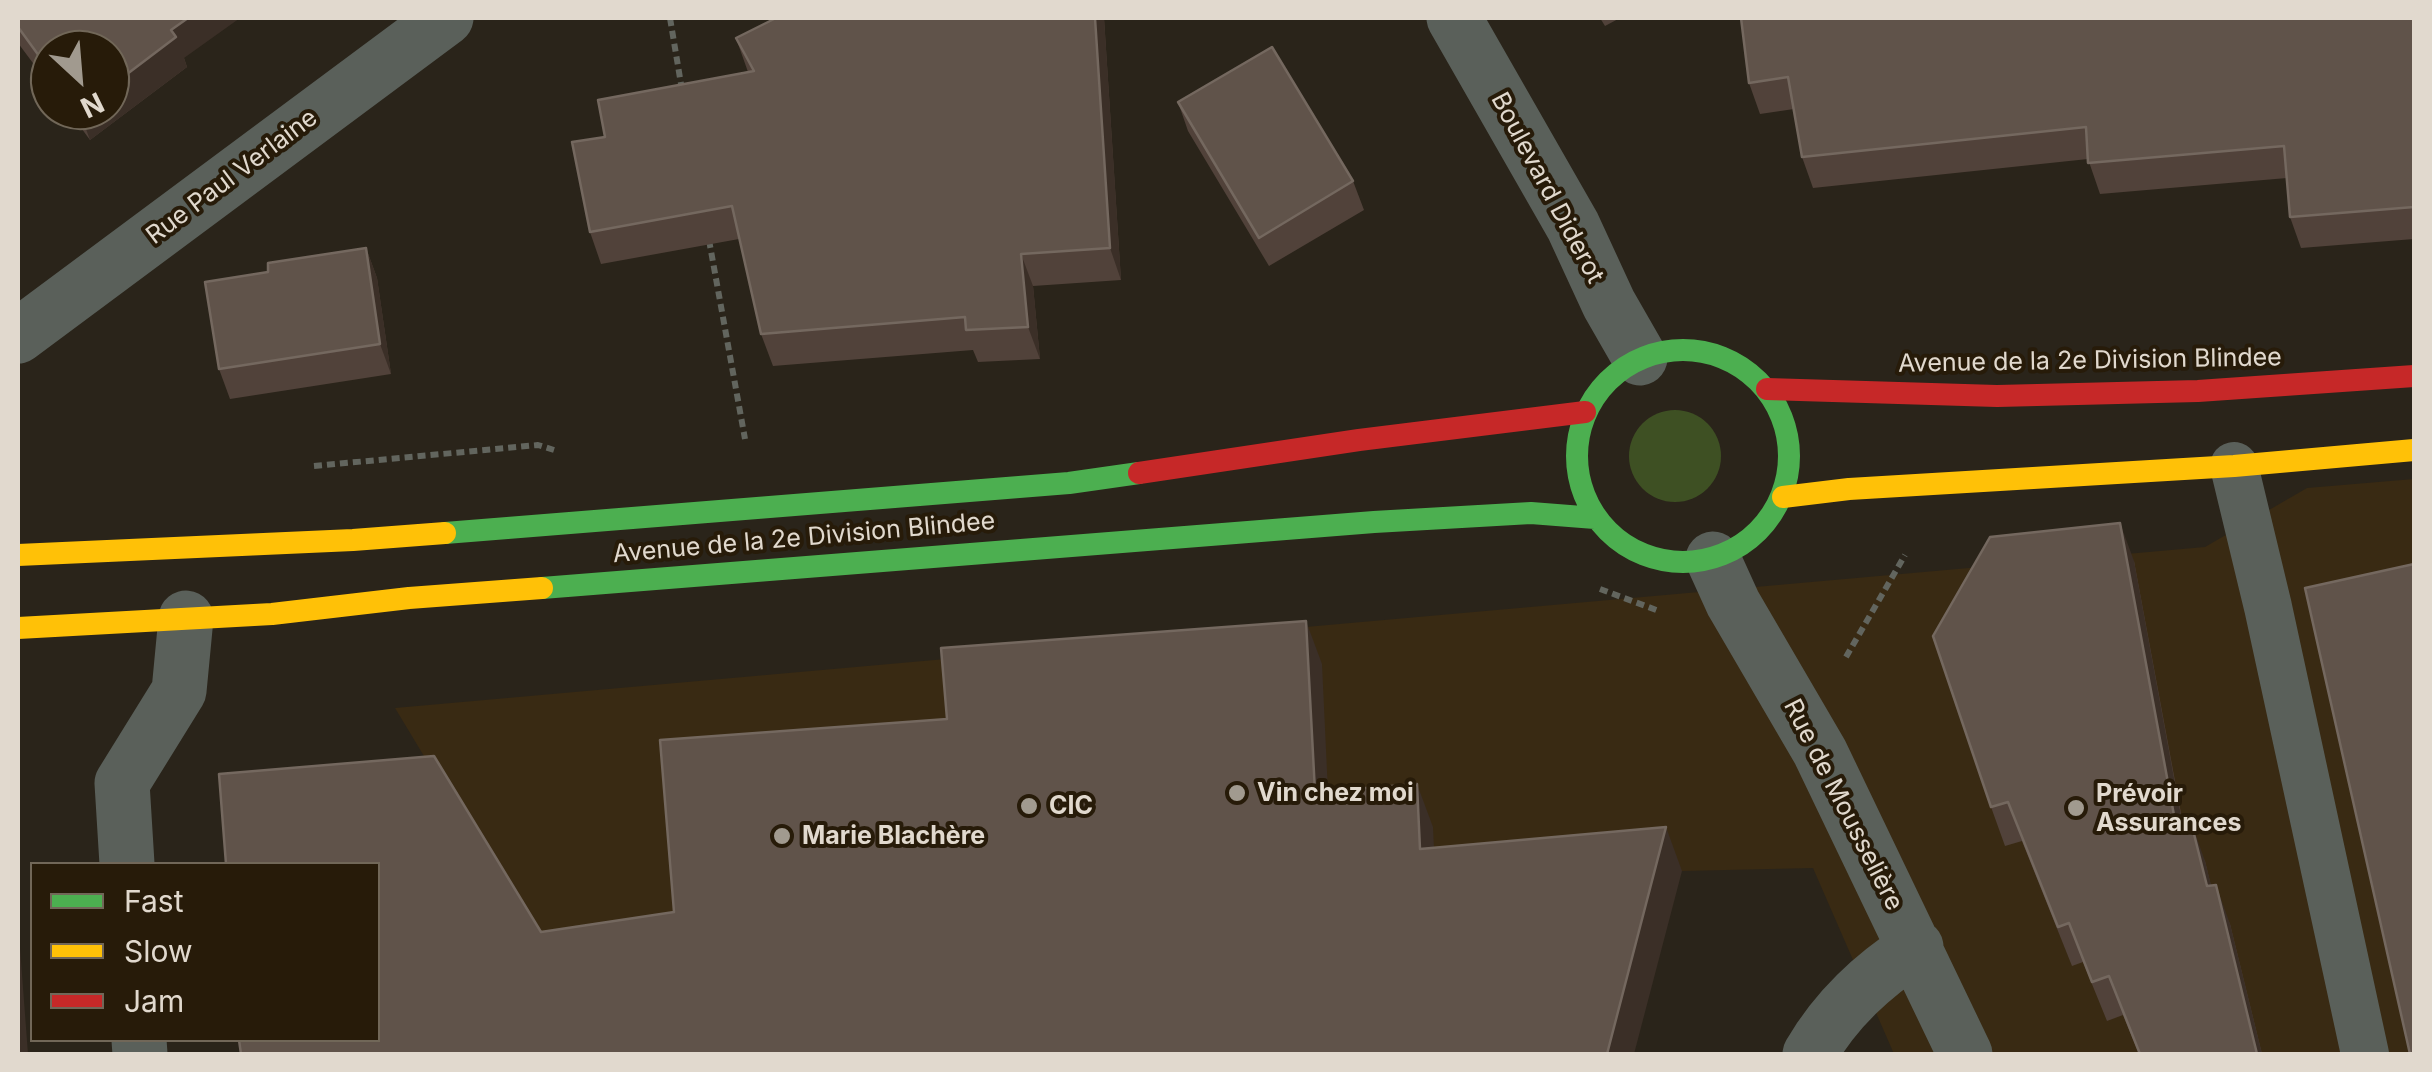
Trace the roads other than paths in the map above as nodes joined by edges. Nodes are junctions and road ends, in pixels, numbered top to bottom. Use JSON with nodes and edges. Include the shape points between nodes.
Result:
{"nodes":[{"id":1,"x":446,"y":18,"type":"edge"},
{"id":2,"x":1454,"y":18,"type":"edge"},
{"id":3,"x":18,"y":336,"type":"edge"},
{"id":4,"x":1640,"y":358,"type":"junction"},
{"id":5,"x":2414,"y":376,"type":"edge"},
{"id":6,"x":1767,"y":389,"type":"junction"},
{"id":7,"x":1584,"y":412,"type":"junction"},
{"id":8,"x":2414,"y":450,"type":"edge"},
{"id":9,"x":2234,"y":466,"type":"junction"},
{"id":10,"x":1782,"y":496,"type":"junction"},
{"id":11,"x":1595,"y":518,"type":"junction"},
{"id":12,"x":18,"y":555,"type":"edge"},
{"id":13,"x":1712,"y":559,"type":"junction"},
{"id":14,"x":186,"y":618,"type":"junction"},
{"id":15,"x":18,"y":628,"type":"edge"},
{"id":16,"x":127,"y":862,"type":"edge"},
{"id":17,"x":1916,"y":946,"type":"junction"},
{"id":18,"x":1810,"y":1054,"type":"edge"},
{"id":19,"x":1966,"y":1054,"type":"edge"},
{"id":20,"x":2365,"y":1054,"type":"edge"}],
"edges":[{"from":1,"to":3,"type":"street","name":"Rue Paul Verlaine"},
{"from":2,"to":4,"type":"street","name":"Boulevard Diderot"},
{"from":4,"to":6,"type":"main road","via":[[1674,349],[1708,352],[1740,366]]},
{"from":4,"to":7,"type":"main road","via":[[1607,380]]},
{"from":5,"to":6,"type":"main road","name":"Avenue de la 2e Division Blindee","via":[[1998,396]]},
{"from":6,"to":10,"type":"main road","via":[[1785,422],[1790,460]]},
{"from":7,"to":11,"type":"main road","via":[[1575,444],[1576,477]]},
{"from":7,"to":12,"type":"main road","name":"Avenue de la 2e Division Blindee","via":[[1069,482],[353,540]]},
{"from":8,"to":9,"type":"main road"},
{"from":9,"to":10,"type":"main road"},
{"from":9,"to":20,"type":"lane"},
{"from":10,"to":13,"type":"main road","via":[[1754,536]]},
{"from":11,"to":13,"type":"main road","via":[[1620,544],[1665,563]]},
{"from":11,"to":14,"type":"main road","name":"Avenue de la 2e Division Blindee","via":[[1531,513],[1354,524]]},
{"from":13,"to":17,"type":"street","name":"Rue de Mousselière","via":[[1820,752]]},
{"from":14,"to":15,"type":"main road","name":"Avenue de la 2e Division Blindee"},
{"from":14,"to":16,"type":"street","via":[[179,690],[122,783]]},
{"from":17,"to":18,"type":"street","via":[[1878,972],[1827,1024]]},
{"from":17,"to":19,"type":"street","name":"Rue de Mousselière"}]}
